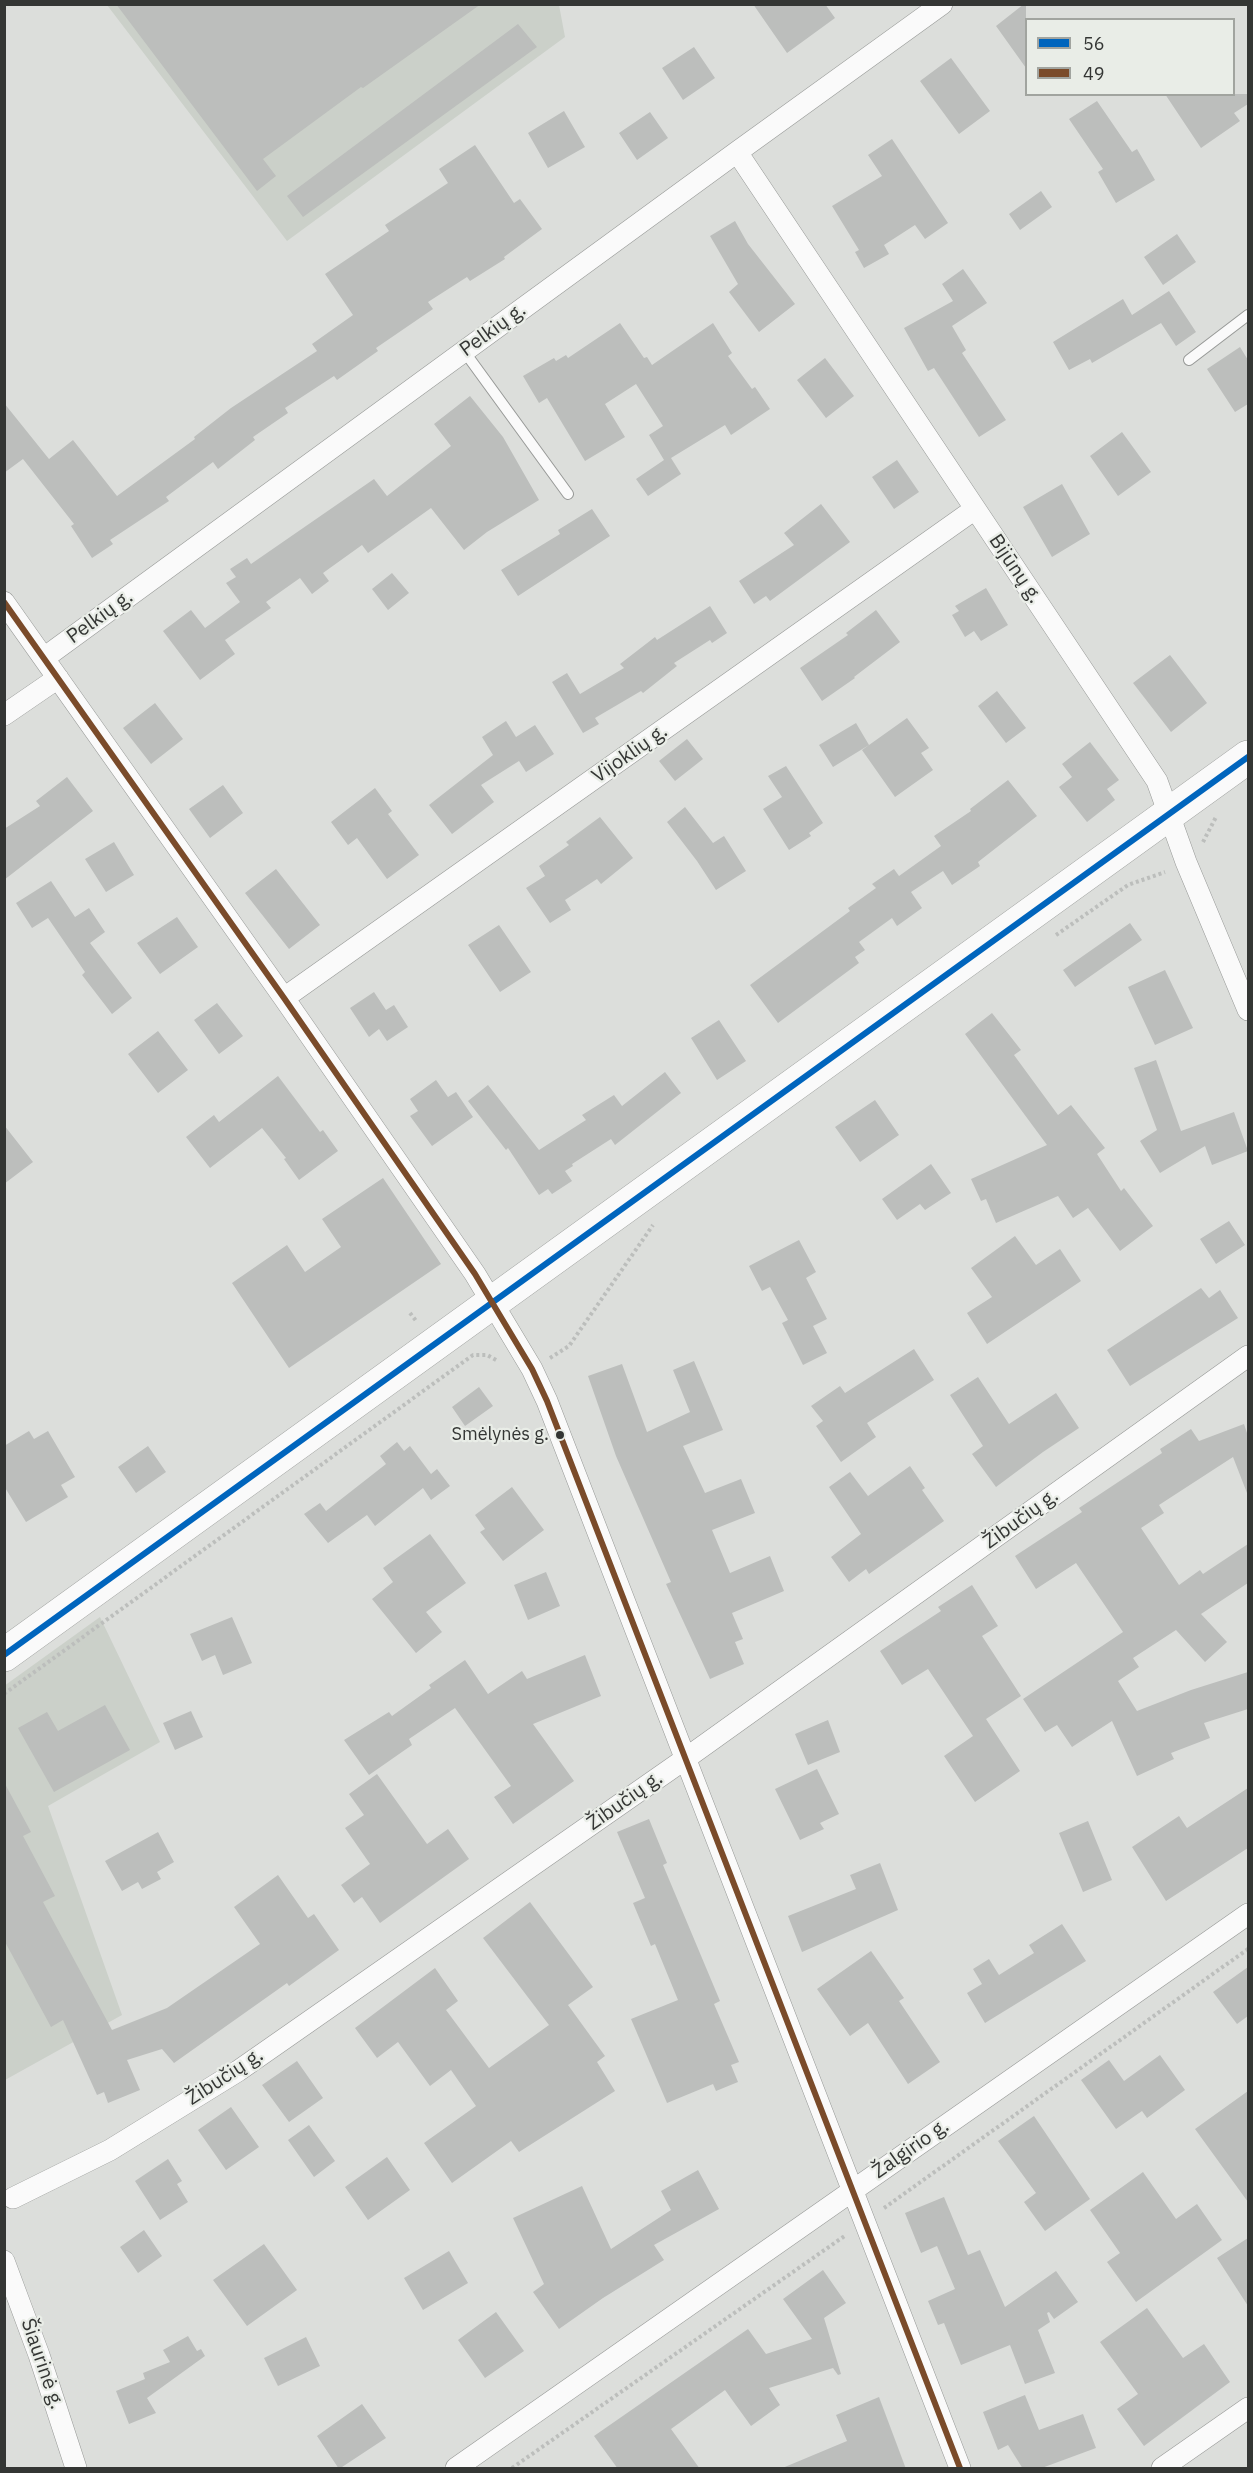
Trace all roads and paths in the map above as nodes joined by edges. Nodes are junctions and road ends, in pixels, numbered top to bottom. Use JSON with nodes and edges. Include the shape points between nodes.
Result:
{"nodes":[{"id":1,"x":942,"y":4,"type":"edge"},
{"id":2,"x":737,"y":152,"type":"junction"},
{"id":3,"x":1248,"y":315,"type":"edge"},
{"id":4,"x":464,"y":351,"type":"junction"},
{"id":5,"x":1189,"y":360,"type":"dead end"},
{"id":6,"x":568,"y":494,"type":"dead end"},
{"id":7,"x":975,"y":510,"type":"junction"},
{"id":8,"x":4,"y":602,"type":"edge"},
{"id":9,"x":44,"y":658,"type":"junction"},
{"id":10,"x":58,"y":678,"type":"junction"},
{"id":11,"x":4,"y":715,"type":"edge"},
{"id":12,"x":1248,"y":757,"type":"edge"},
{"id":13,"x":1170,"y":813,"type":"junction"},
{"id":14,"x":1218,"y":814,"type":"dead end"},
{"id":15,"x":1186,"y":862,"type":"junction"},
{"id":16,"x":1051,"y":938,"type":"dead end"},
{"id":17,"x":284,"y":998,"type":"junction"},
{"id":18,"x":1248,"y":1010,"type":"edge"},
{"id":19,"x":661,"y":1218,"type":"dead end"},
{"id":20,"x":494,"y":1302,"type":"junction"},
{"id":21,"x":1248,"y":1356,"type":"edge"},
{"id":22,"x":532,"y":1369,"type":"junction"},
{"id":23,"x":4,"y":1655,"type":"edge"},
{"id":24,"x":4,"y":1694,"type":"edge"},
{"id":25,"x":685,"y":1759,"type":"junction"},
{"id":26,"x":1248,"y":1914,"type":"edge"},
{"id":27,"x":854,"y":2189,"type":"junction"},
{"id":28,"x":14,"y":2198,"type":"dead end"},
{"id":29,"x":4,"y":2261,"type":"edge"},
{"id":30,"x":1248,"y":2408,"type":"edge"},
{"id":31,"x":76,"y":2469,"type":"edge"},
{"id":32,"x":456,"y":2469,"type":"edge"},
{"id":33,"x":960,"y":2469,"type":"edge"},
{"id":34,"x":1162,"y":2469,"type":"edge"}],
"edges":[{"from":1,"to":2,"type":"street","name":"Pelkių g."},
{"from":2,"to":4,"type":"street","name":"Pelkių g."},
{"from":2,"to":7,"type":"street","name":"Bijūnų g."},
{"from":3,"to":5,"type":"lane"},
{"from":4,"to":6,"type":"lane"},
{"from":4,"to":9,"type":"street","name":"Pelkių g."},
{"from":7,"to":13,"type":"street","name":"Bijūnų g.","via":[[1157,781]]},
{"from":7,"to":17,"type":"street","name":"Vijoklių g."},
{"from":8,"to":9,"type":"street"},
{"from":9,"to":10,"type":"street"},
{"from":10,"to":11,"type":"street"},
{"from":10,"to":17,"type":"street"},
{"from":12,"to":13,"type":"highway"},
{"from":13,"to":15,"type":"street","name":"Bijūnų g."},
{"from":13,"to":20,"type":"highway"},
{"from":14,"to":15,"type":"path"},
{"from":15,"to":16,"type":"path","via":[[1128,885]]},
{"from":15,"to":18,"type":"street","name":"Bijūnų g."},
{"from":17,"to":20,"type":"street"},
{"from":19,"to":22,"type":"path","via":[[652,1225],[569,1346]]},
{"from":20,"to":22,"type":"street"},
{"from":20,"to":23,"type":"highway"},
{"from":21,"to":25,"type":"street","name":"Žibučių g."},
{"from":22,"to":24,"type":"path","via":[[510,1373],[497,1359],[473,1355]]},
{"from":22,"to":25,"type":"street","via":[[548,1401]]},
{"from":25,"to":27,"type":"street"},
{"from":25,"to":28,"type":"street","name":"Žibučių g.","via":[[238,2071],[110,2150]]},
{"from":26,"to":27,"type":"street","name":"Žalgirio g."},
{"from":27,"to":32,"type":"street","name":"Žalgirio g."},
{"from":27,"to":33,"type":"street"},
{"from":29,"to":31,"type":"street","name":"Šiaurinė g."},
{"from":30,"to":34,"type":"street"}]}
